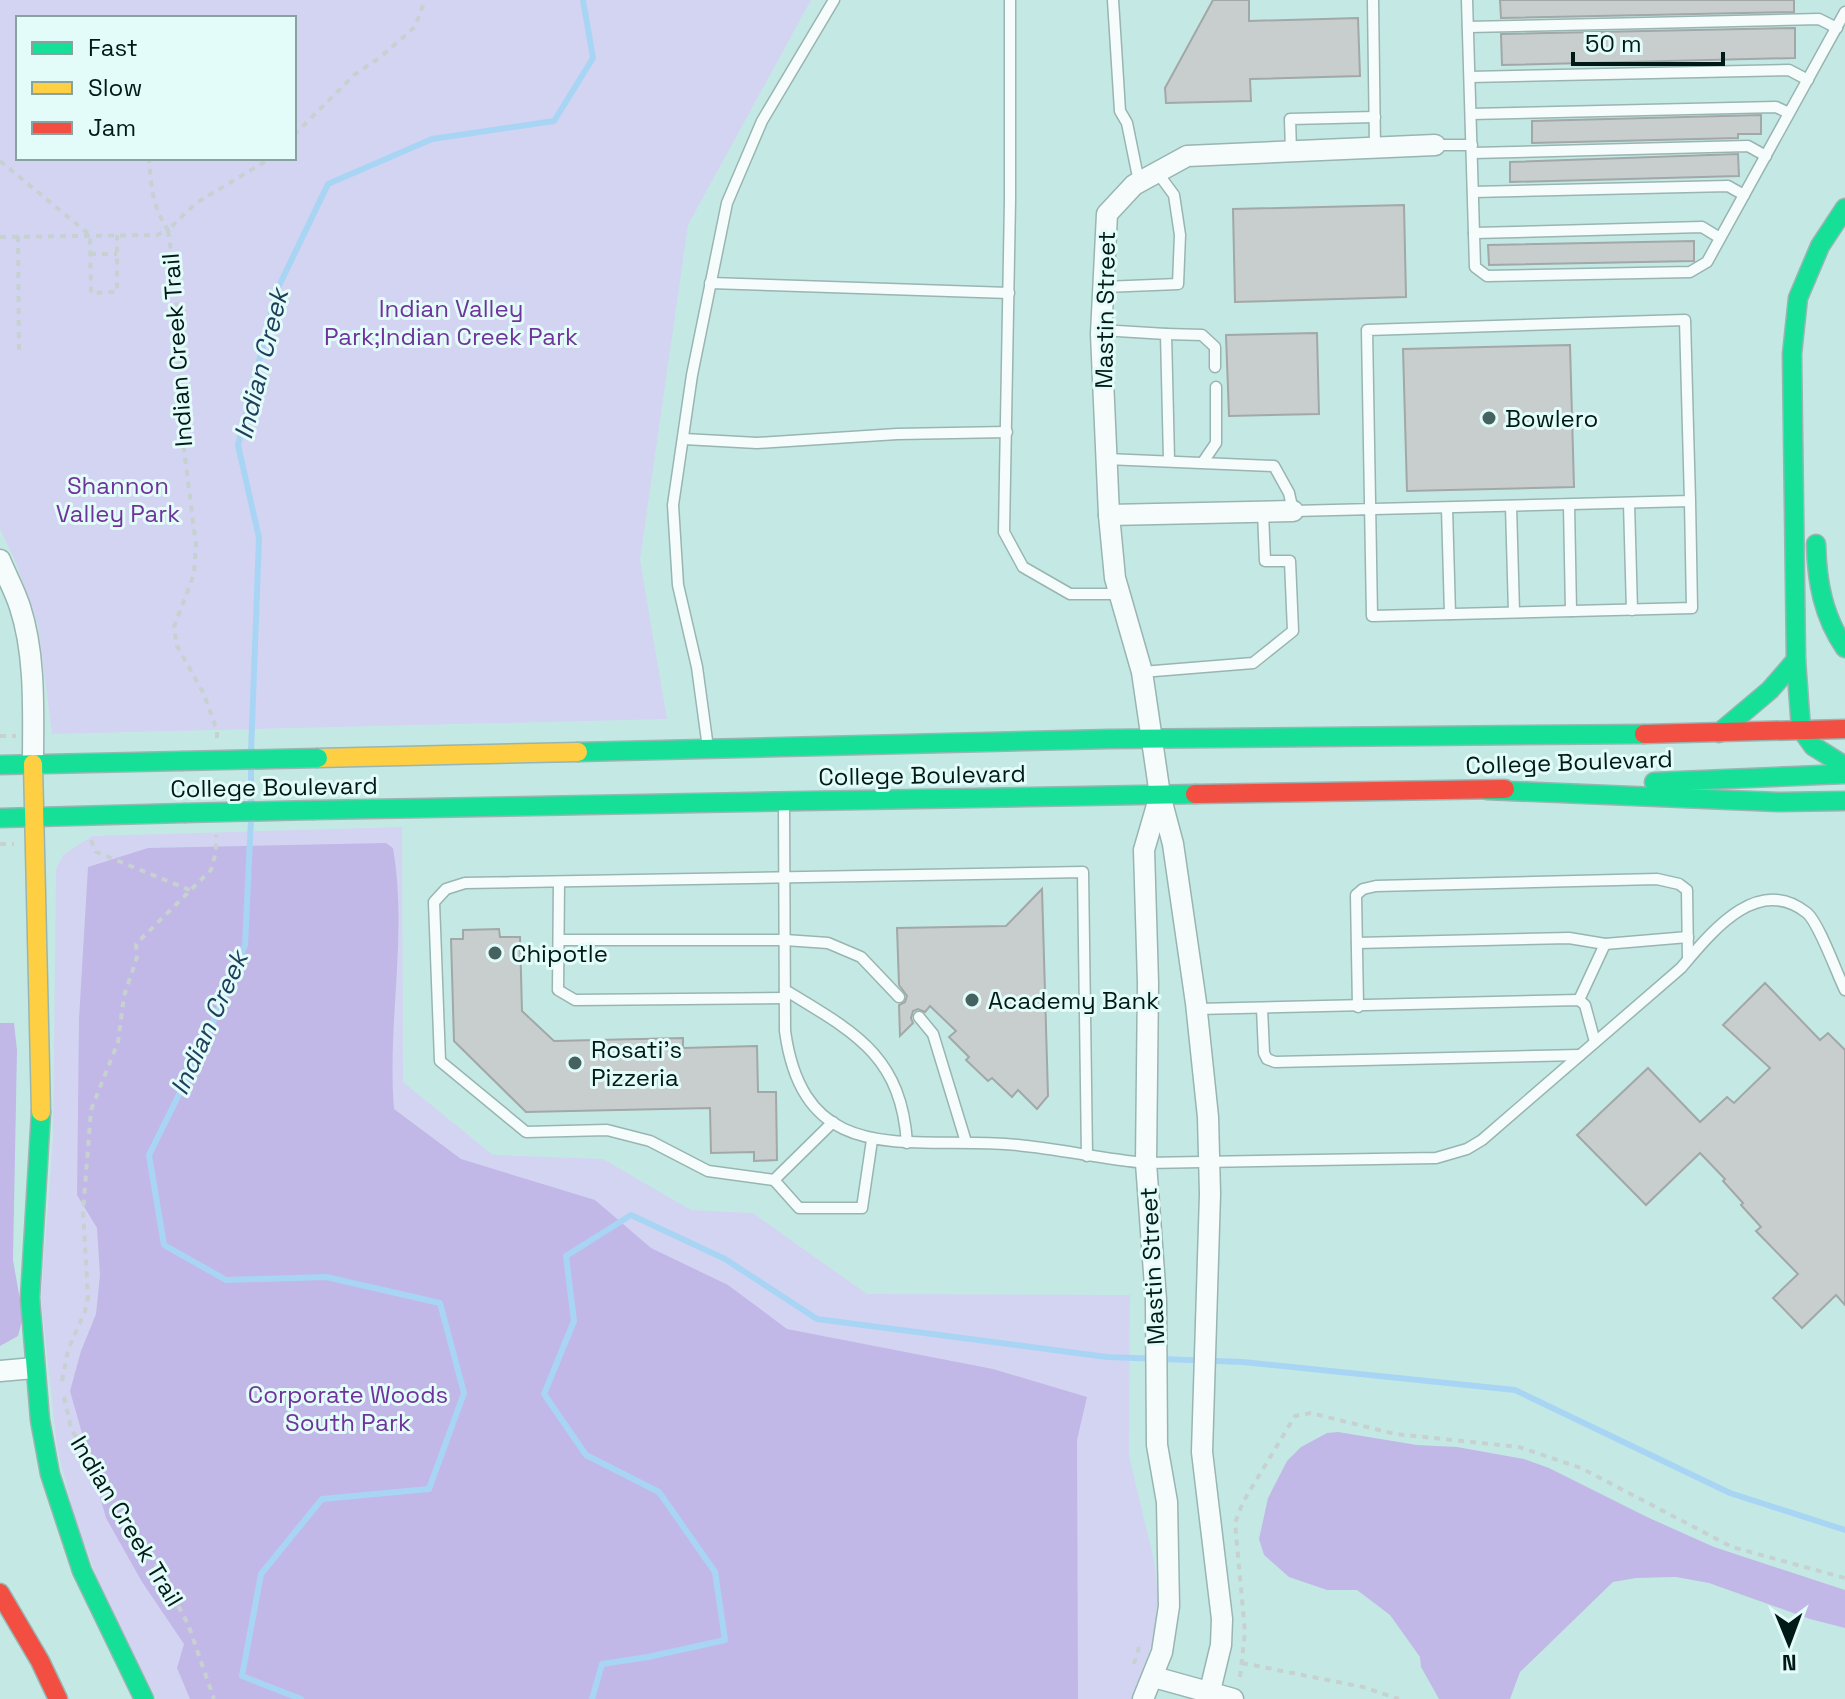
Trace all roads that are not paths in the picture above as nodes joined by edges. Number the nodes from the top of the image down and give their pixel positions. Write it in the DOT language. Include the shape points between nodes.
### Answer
graph roads {
  1 [pos="834,0"];
  2 [pos="1010,0"];
  3 [pos="1113,0"];
  4 [pos="1373,0"];
  5 [pos="1467,0"];
  6 [pos="1845,12"];
  7 [pos="1468,27"];
  8 [pos="1837,28"];
  9 [pos="1470,77"];
  10 [pos="1808,80"];
  11 [pos="1789,113"];
  12 [pos="1471,114"];
  13 [pos="1375,117"];
  14 [pos="1435,145"];
  15 [pos="1375,148"];
  16 [pos="1472,149"];
  17 [pos="1291,151"];
  18 [pos="1766,156"];
  19 [pos="1148,177"];
  20 [pos="1473,192"];
  21 [pos="1744,195"];
  22 [pos="1845,208"];
  23 [pos="1474,233"];
  24 [pos="1720,238"];
  25 [pos="710,283"];
  26 [pos="1104,287"];
  27 [pos="1009,293"];
  28 [pos="1101,330"];
  29 [pos="1166,334"];
  30 [pos="1215,367"];
  31 [pos="1216,387"];
  32 [pos="1007,432"];
  33 [pos="684,439"];
  34 [pos="1106,459"];
  35 [pos="1169,460"];
  36 [pos="1203,462"];
  37 [pos="1690,501"];
  38 [pos="1629,503"];
  39 [pos="1569,505"];
  40 [pos="1511,506"];
  41 [pos="1447,508"];
  42 [pos="1369,510"];
  43 [pos="1293,511"];
  44 [pos="1263,512"];
  45 [pos="1109,515"];
  46 [pos="1816,520"];
  47 [pos="0,560"];
  48 [pos="1120,594"];
  49 [pos="1632,610"];
  50 [pos="1571,611"];
  51 [pos="1514,612"];
  52 [pos="1450,614"];
  53 [pos="1845,648"];
  54 [pos="1796,660"];
  55 [pos="1142,672"];
  56 [pos="1801,729"];
  57 [pos="1845,729"];
  58 [pos="1719,733"];
  59 [pos="1152,738"];
  60 [pos="708,750"];
  61 [pos="33,764"];
  62 [pos="0,765"];
  63 [pos="1845,766"];
  64 [pos="1845,774"];
  65 [pos="1486,790"];
  66 [pos="1160,795"];
  67 [pos="1845,801"];
  68 [pos="784,802"];
  69 [pos="0,818"];
  70 [pos="33,818"];
  71 [pos="785,878"];
  72 [pos="559,882"];
  73 [pos="1688,937"];
  74 [pos="559,940"];
  75 [pos="785,940"];
  76 [pos="1357,943"];
  77 [pos="1605,944"];
  78 [pos="1688,959"];
  79 [pos="1845,990"];
  80 [pos="785,994"];
  81 [pos="899,997"];
  82 [pos="1579,1000"];
  83 [pos="1358,1007"];
  84 [pos="1262,1008"];
  85 [pos="1197,1009"];
  86 [pos="919,1017"];
  87 [pos="1595,1042"];
  88 [pos="1580,1055"];
  89 [pos="833,1122"];
  90 [pos="872,1140"];
  91 [pos="966,1142"];
  92 [pos="907,1143"];
  93 [pos="1087,1156"];
  94 [pos="1210,1161"];
  95 [pos="1146,1163"];
  96 [pos="774,1180"];
  97 [pos="34,1368"];
  98 [pos="0,1371"];
  99 [pos="0,1593"];
  100 [pos="1154,1677"];
  101 [pos="1209,1696"];
  102 [pos="58,1699"];
  103 [pos="144,1699"];
  104 [pos="1143,1699"];
  105 [pos="1233,1699"];
  1 -- 25 [label="lane" via="762,121 727,203"];
  2 -- 27 [label="lane"];
  3 -- 19 [label="lane" via="1120,111"];
  4 -- 13 [label="lane"];
  5 -- 7 [label="lane"];
  6 -- 8 [label="lane"];
  7 -- 8 [label="lane" via="1819,19"];
  7 -- 9 [label="lane"];
  8 -- 10 [label="lane"];
  9 -- 10 [label="lane" via="1789,70"];
  9 -- 12 [label="lane"];
  10 -- 11 [label="lane"];
  11 -- 12 [label="lane" via="1776,107"];
  11 -- 18 [label="lane"];
  12 -- 16 [label="lane"];
  13 -- 15 [label="lane"];
  13 -- 17 [label="lane" via="1290,119"];
  14 -- 15 [label="street, Mastin Street"];
  14 -- 16 [label="lane"];
  15 -- 17 [label="street, Mastin Street"];
  16 -- 18 [label="lane" via="1748,146"];
  16 -- 20 [label="lane"];
  17 -- 19 [label="street, Mastin Street" via="1187,156"];
  18 -- 21 [label="lane"];
  19 -- 26 [label="street, Mastin Street" via="1107,214"];
  19 -- 26 [label="lane" via="1174,195 1180,235 1178,284"];
  20 -- 21 [label="lane" via="1728,186"];
  20 -- 23 [label="lane"];
  21 -- 24 [label="lane"];
  22 -- 54 [label="main road" via="1811,265 1794,325"];
  23 -- 24 [label="lane" via="1702,227"];
  23 -- 24 [label="lane" via="1475,267 1487,276 1690,272 1707,262"];
  25 -- 27 [label="lane"];
  25 -- 33 [label="lane"];
  26 -- 28 [label="street, Mastin Street"];
  27 -- 32 [label="lane"];
  28 -- 29 [label="lane"];
  28 -- 34 [label="street, Mastin Street"];
  29 -- 30 [label="lane" via="1202,335 1215,347"];
  29 -- 35 [label="lane"];
  31 -- 36 [label="lane" via="1216,443"];
  32 -- 33 [label="lane" via="757,443"];
  32 -- 48 [label="lane" via="1004,532 1023,567 1070,594"];
  33 -- 60 [label="lane" via="673,505 678,585 697,667"];
  34 -- 35 [label="lane"];
  34 -- 45 [label="street, Mastin Street"];
  35 -- 36 [label="lane"];
  36 -- 43 [label="lane" via="1274,466"];
  37 -- 38 [label="lane"];
  37 -- 42 [label="lane" via="1685,320 1367,330"];
  37 -- 49 [label="lane" via="1692,608"];
  38 -- 39 [label="lane"];
  38 -- 49 [label="lane"];
  39 -- 40 [label="lane"];
  39 -- 50 [label="lane"];
  40 -- 41 [label="lane"];
  40 -- 51 [label="lane"];
  41 -- 42 [label="lane"];
  41 -- 52 [label="lane"];
  42 -- 43 [label="lane"];
  42 -- 52 [label="lane" via="1372,616"];
  43 -- 44 [label="street"];
  44 -- 45 [label="street"];
  44 -- 55 [label="lane" via="1265,561 1290,561 1293,631 1253,663"];
  45 -- 48 [label="street, Mastin Street"];
  46 -- 53 [label="main road" via="1818,584"];
  47 -- 61 [label="street" via="26,635"];
  48 -- 55 [label="street, Mastin Street"];
  49 -- 50 [label="lane"];
  50 -- 51 [label="lane"];
  51 -- 52 [label="lane"];
  54 -- 56 [label="main road"];
  54 -- 58 [label="main road"];
  55 -- 59 [label="street, Mastin Street"];
  56 -- 57 [label="main road, College Boulevard"];
  56 -- 58 [label="main road, College Boulevard"];
  56 -- 63 [label="main road" via="1813,746"];
  58 -- 59 [label="main road, College Boulevard"];
  59 -- 60 [label="main road, College Boulevard"];
  59 -- 66 [label="street, Mastin Street"];
  60 -- 61 [label="main road, College Boulevard, bridge"];
  61 -- 62 [label="main road, College Boulevard"];
  61 -- 70 [label="main road"];
  64 -- 65 [label="main road, College Boulevard"];
  65 -- 66 [label="main road, College Boulevard"];
  65 -- 67 [label="main road"];
  66 -- 68 [label="main road, College Boulevard"];
  66 -- 85 [label="street, Mastin Street" via="1173,844"];
  66 -- 95 [label="street, Mastin Street" via="1144,850"];
  68 -- 70 [label="main road, College Boulevard, bridge"];
  68 -- 71 [label="lane"];
  69 -- 70 [label="main road, College Boulevard"];
  70 -- 97 [label="main road" via="41,1106 30,1274"];
  71 -- 72 [label="lane"];
  71 -- 75 [label="lane"];
  71 -- 93 [label="lane" via="1083,872"];
  72 -- 74 [label="lane"];
  72 -- 96 [label="lane" via="465,883 446,889 434,902 440,1061 526,1132 607,1130 650,1141 708,1171"];
  73 -- 76 [label="lane" via="1687,890 1657,879 1376,886 1356,895"];
  73 -- 77 [label="lane"];
  73 -- 78 [label="lane"];
  74 -- 75 [label="lane"];
  74 -- 80 [label="lane" via="558,990 575,1000"];
  75 -- 80 [label="lane"];
  75 -- 81 [label="lane" via="828,943 861,957"];
  76 -- 77 [label="lane" via="1569,938"];
  76 -- 83 [label="lane"];
  77 -- 82 [label="lane"];
  78 -- 79 [label="lane" via="1749,903 1782,901 1808,914"];
  78 -- 87 [label="lane"];
  80 -- 89 [label="lane" via="789,1059 816,1107"];
  80 -- 92 [label="lane" via="844,1026 875,1054 894,1081"];
  82 -- 83 [label="lane"];
  82 -- 87 [label="lane"];
  83 -- 84 [label="lane"];
  84 -- 85 [label="lane"];
  84 -- 88 [label="lane" via="1264,1053 1275,1062"];
  85 -- 94 [label="street, Mastin Street"];
  86 -- 91 [label="lane" via="933,1034"];
  87 -- 88 [label="lane"];
  88 -- 94 [label="lane" via="1482,1140 1450,1155"];
  89 -- 90 [label="lane"];
  89 -- 96 [label="lane"];
  90 -- 92 [label="lane"];
  90 -- 96 [label="lane" via="862,1208 799,1208"];
  91 -- 92 [label="lane"];
  91 -- 93 [label="lane"];
  93 -- 95 [label="lane"];
  94 -- 95 [label="lane"];
  94 -- 101 [label="street, Mastin Street" via="1204,1484 1222,1619"];
  95 -- 100 [label="street, Mastin Street" via="1169,1606"];
  97 -- 98 [label="street"];
  97 -- 103 [label="main road" via="50,1474 64,1522 103,1620"];
  99 -- 102 [label="main road"];
  100 -- 101 [label="street"];
  100 -- 104 [label="street, Mastin Street"];
  101 -- 105 [label="street"];
}
